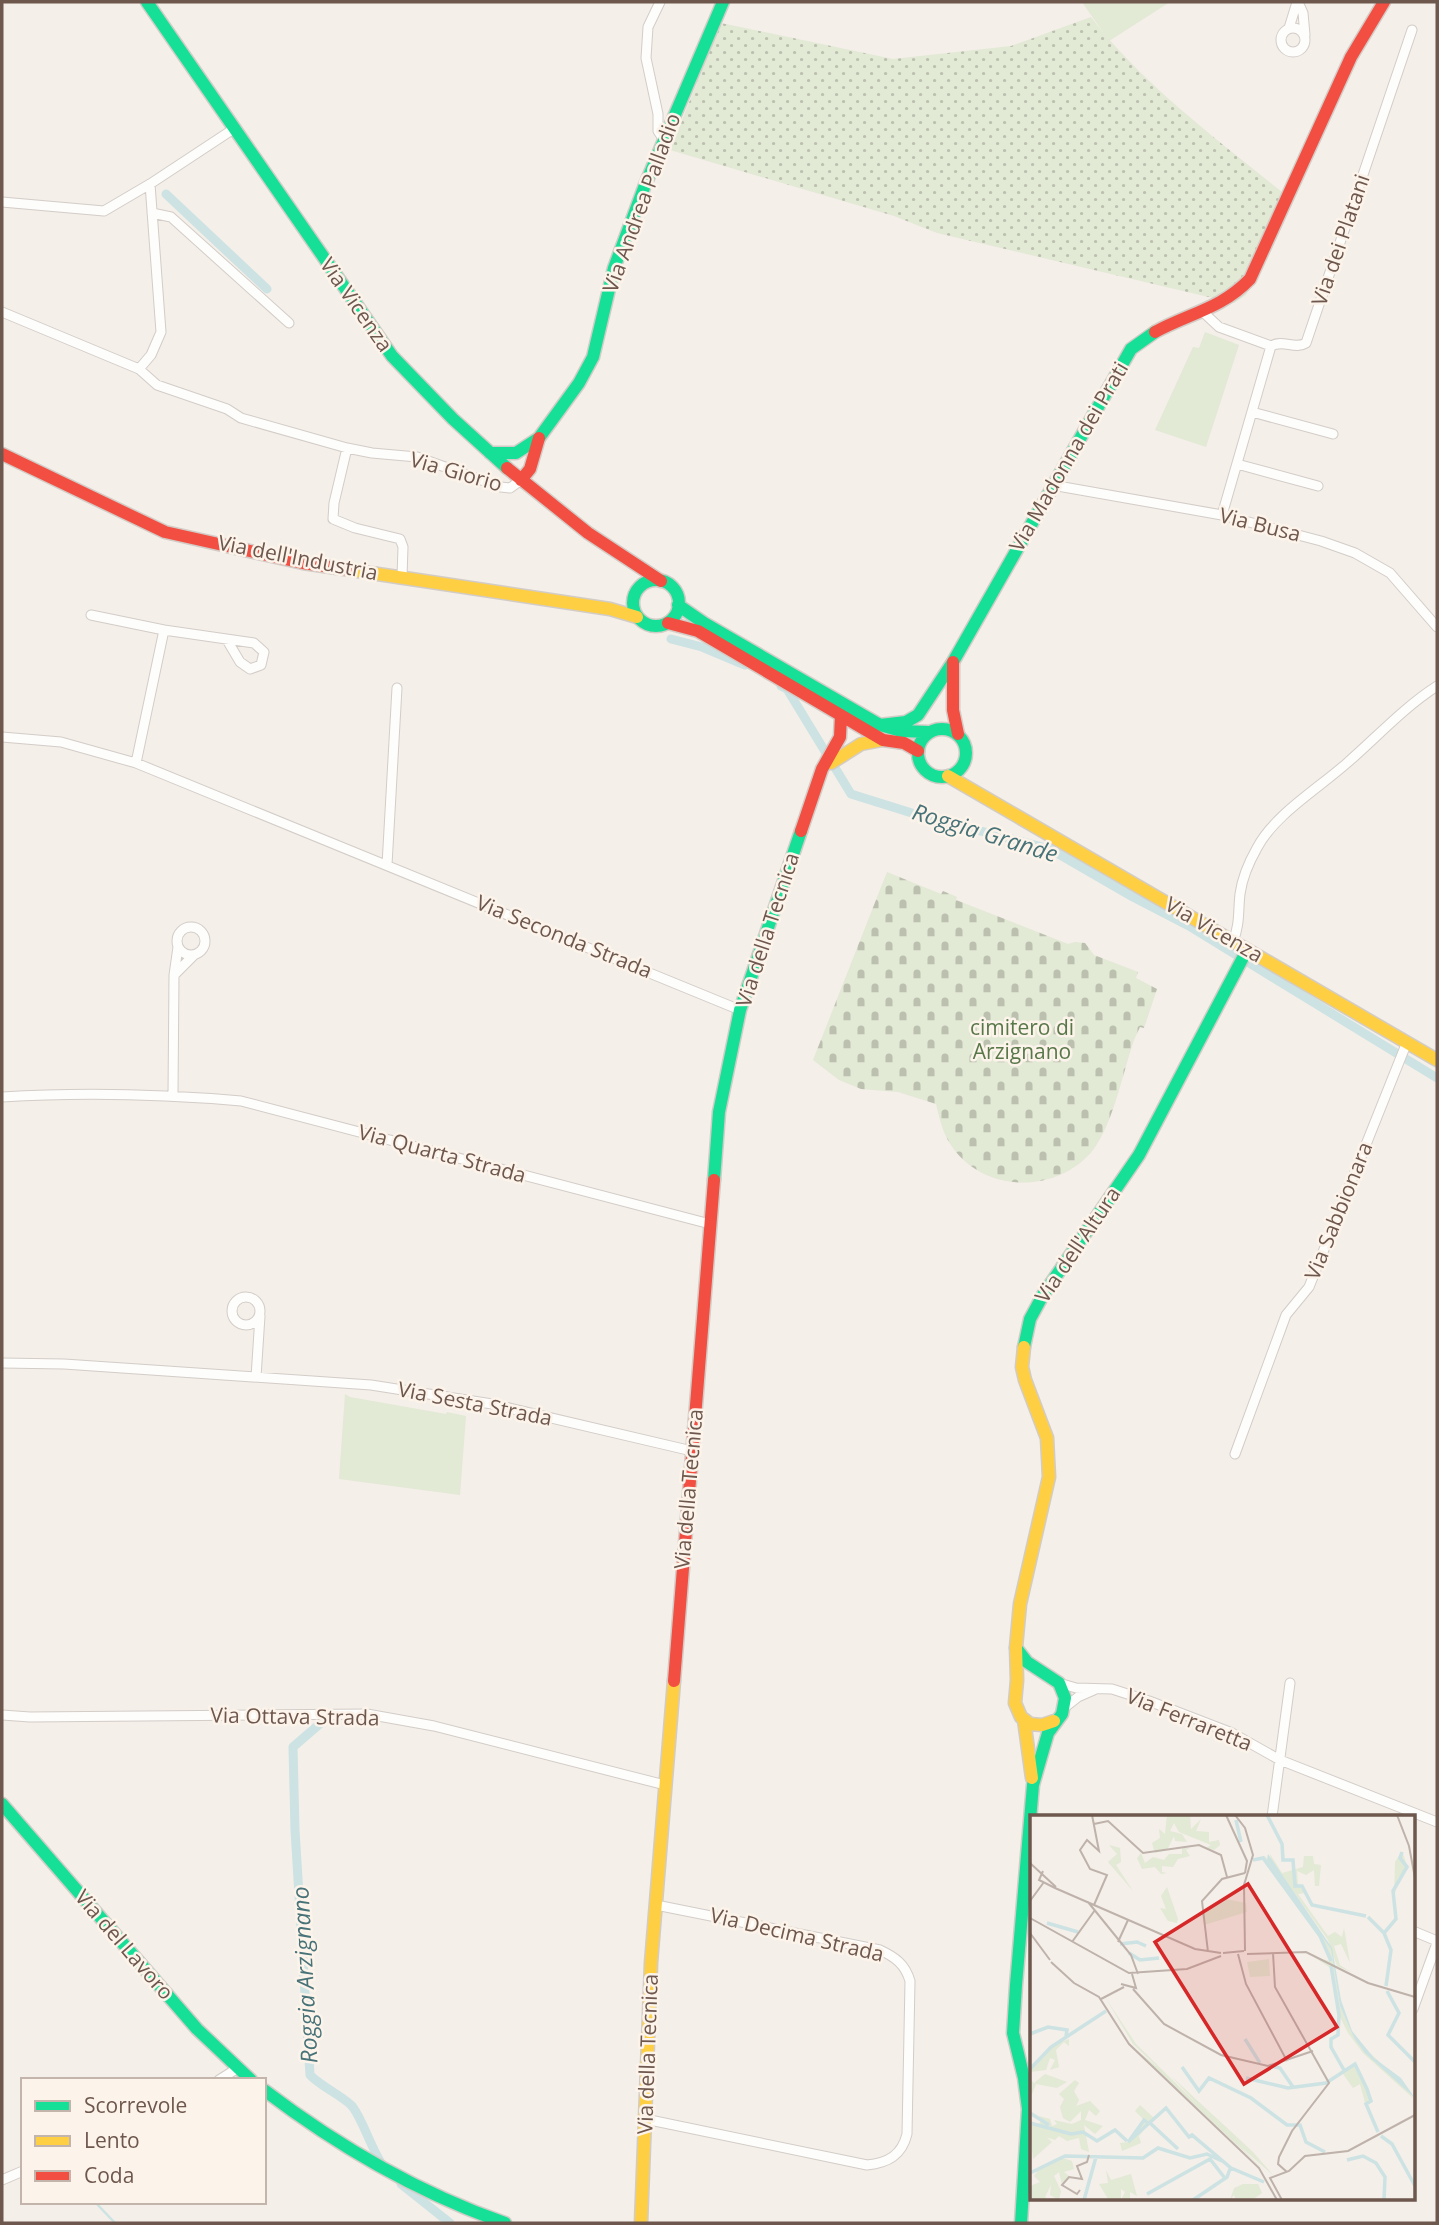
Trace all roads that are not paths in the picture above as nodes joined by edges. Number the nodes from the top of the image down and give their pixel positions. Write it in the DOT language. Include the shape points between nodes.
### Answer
graph roads {
  1 [pos="147,2"];
  2 [pos="660,2"];
  3 [pos="723,2"];
  4 [pos="1298,2"];
  5 [pos="1384,2"];
  6 [pos="1289,28"];
  7 [pos="1412,30"];
  8 [pos="1305,36"];
  9 [pos="235,128"];
  10 [pos="664,140"];
  11 [pos="150,184"];
  12 [pos="2,202"];
  13 [pos="152,213"];
  14 [pos="2,312"];
  15 [pos="1204,313"];
  16 [pos="289,323"];
  17 [pos="1271,346"];
  18 [pos="139,369"];
  19 [pos="1252,412"];
  20 [pos="1333,434"];
  21 [pos="539,438"];
  22 [pos="346,448"];
  23 [pos="490,453"];
  24 [pos="516,453"];
  25 [pos="2,454"];
  26 [pos="1237,464"];
  27 [pos="508,468"];
  28 [pos="521,480"];
  29 [pos="1052,485"];
  30 [pos="1318,486"];
  31 [pos="1222,515"];
  32 [pos="621,557"];
  33 [pos="402,577"];
  34 [pos="662,581"];
  35 [pos="634,596"];
  36 [pos="678,605"];
  37 [pos="610,609"];
  38 [pos="91,615"];
  39 [pos="637,617"];
  40 [pos="667,623"];
  41 [pos="1437,627"];
  42 [pos="164,631"];
  43 [pos="227,640"];
  44 [pos="953,662"];
  45 [pos="1437,686"];
  46 [pos="397,688"];
  47 [pos="841,715"];
  48 [pos="880,725"];
  49 [pos="934,730"];
  50 [pos="958,734"];
  51 [pos="2,737"];
  52 [pos="883,740"];
  53 [pos="918,751"];
  54 [pos="965,761"];
  55 [pos="136,764"];
  56 [pos="822,769"];
  57 [pos="948,776"];
  58 [pos="992,800"];
  59 [pos="387,864"];
  60 [pos="1233,942"];
  61 [pos="178,947"];
  62 [pos="1247,950"];
  63 [pos="194,955"];
  64 [pos="174,975"];
  65 [pos="740,1010"];
  66 [pos="1407,1043"];
  67 [pos="1437,1060"];
  68 [pos="173,1095"];
  69 [pos="2,1097"];
  70 [pos="710,1224"];
  71 [pos="260,1315"];
  72 [pos="240,1324"];
  73 [pos="258,1340"];
  74 [pos="2,1363"];
  75 [pos="256,1377"];
  76 [pos="692,1451"];
  77 [pos="1235,1454"];
  78 [pos="1016,1647"];
  79 [pos="1043,1675"];
  80 [pos="1059,1683"];
  81 [pos="1290,1683"];
  82 [pos="1017,1687"];
  83 [pos="1095,1689"];
  84 [pos="1064,1709"];
  85 [pos="2,1715"];
  86 [pos="1024,1720"];
  87 [pos="1054,1721"];
  88 [pos="1280,1760"];
  89 [pos="665,1785"];
  90 [pos="1033,1785"];
  91 [pos="2,1804"];
  92 [pos="1030,1815"];
  93 [pos="1272,1815"];
  94 [pos="1030,1821"];
  95 [pos="1437,1822"];
  96 [pos="656,1905"];
  97 [pos="1414,1931"];
  98 [pos="1437,1942"];
  99 [pos="1414,2006"];
  100 [pos="238,2068"];
  101 [pos="222,2078"];
  102 [pos="249,2078"];
  103 [pos="266,2091"];
  104 [pos="645,2119"];
  105 [pos="21,2172"];
  106 [pos="2,2180"];
  107 [pos="488,2220"];
  108 [pos="505,2223"];
  109 [pos="641,2223"];
  110 [pos="1021,2223"];
  1 -- 9 [label="street, Via Vicenza"];
  2 -- 10 [label="street" via="648,27 646,58 658,131"];
  3 -- 10 [label="street, Via Andrea Palladio"];
  4 -- 6 [label="street"];
  4 -- 8 [label="street"];
  5 -- 15 [label="street, Via Madonna dei Prati" via="1351,57 1251,279 1240,292"];
  6 -- 8 [label="street"];
  6 -- 8 [label="street" via="1281,36 1286,50 1300,50"];
  7 -- 17 [label="street, Via dei Platani" via="1308,340 1298,347"];
  9 -- 11 [label="street"];
  9 -- 23 [label="street, Via Vicenza" via="392,356"];
  10 -- 21 [label="street, Via Andrea Palladio" via="614,268 593,356"];
  11 -- 12 [label="street" via="104,211"];
  11 -- 13 [label="street"];
  13 -- 16 [label="street" via="171,218"];
  13 -- 18 [label="street" via="161,332"];
  14 -- 18 [label="street, Via Giorio"];
  15 -- 17 [label="street, Via dei Platani" via="1219,327"];
  15 -- 29 [label="street, Via Madonna dei Prati" via="1160,329 1132,349"];
  17 -- 19 [label="street"];
  18 -- 22 [label="street, Via Giorio" via="157,385 241,418"];
  19 -- 20 [label="street"];
  19 -- 26 [label="street"];
  21 -- 24 [label="street"];
  21 -- 28 [label="street" via="530,469"];
  22 -- 28 [label="street, Via Giorio" via="417,457 501,487 510,488"];
  22 -- 33 [label="street" via="333,519 400,539"];
  23 -- 24 [label="street"];
  23 -- 27 [label="street, Via Vicenza"];
  24 -- 27 [label="street"];
  25 -- 33 [label="street, Via dell'Industria" via="166,532 303,563"];
  26 -- 30 [label="street"];
  26 -- 31 [label="street"];
  27 -- 28 [label="street, Via Vicenza"];
  28 -- 32 [label="street, Via Vicenza"];
  29 -- 31 [label="street, Via Busa"];
  29 -- 44 [label="street, Via Madonna dei Prati"];
  31 -- 41 [label="street, Via Busa" via="1289,530 1354,553 1390,573"];
  32 -- 34 [label="street, Via Vicenza"];
  32 -- 35 [label="street, Via Vicenza" via="632,572"];
  33 -- 37 [label="street, Via dell'Industria"];
  34 -- 35 [label="street" via="646,582"];
  34 -- 36 [label="street, Via Vicenza" via="676,593"];
  35 -- 37 [label="street"];
  35 -- 39 [label="street, Via Vicenza"];
  36 -- 40 [label="street"];
  36 -- 48 [label="street, Via Vicenza"];
  37 -- 39 [label="street, Via dell'Industria"];
  38 -- 42 [label="street"];
  39 -- 40 [label="street" via="651,626"];
  40 -- 47 [label="street" via="698,631"];
  42 -- 43 [label="street"];
  42 -- 55 [label="street"];
  44 -- 48 [label="street, Via Madonna dei Prati" via="918,715 906,722"];
  44 -- 49 [label="street, Via Madonna dei Prati" via="944,717"];
  44 -- 50 [label="street, Via Madonna dei Prati"];
  45 -- 60 [label="street" via="1413,702 1263,838 1240,891"];
  46 -- 59 [label="street"];
  47 -- 52 [label="street"];
  47 -- 56 [label="street, Via della Tecnica" via="838,744"];
  48 -- 49 [label="street, Via Vicenza" via="901,731"];
  49 -- 50 [label="street, Via Vicenza"];
  49 -- 53 [label="street" via="923,737"];
  50 -- 54 [label="street, Via Vicenza" via="966,747"];
  51 -- 55 [label="street, Via Seconda Strada" via="61,742"];
  52 -- 53 [label="street"];
  52 -- 56 [label="street" via="865,740"];
  53 -- 57 [label="street, Via Vicenza" via="926,771"];
  54 -- 57 [label="street"];
  54 -- 58 [label="street, Via Vicenza" via="968,774"];
  55 -- 59 [label="street, Via Seconda Strada"];
  56 -- 65 [label="street, Via della Tecnica"];
  57 -- 58 [label="street, Via Vicenza"];
  58 -- 60 [label="street, Via Vicenza"];
  59 -- 65 [label="street, Via Seconda Strada"];
  60 -- 62 [label="street, Via Vicenza"];
  61 -- 63 [label="street" via="184,954"];
  61 -- 63 [label="street" via="176,938 181,930 198,929 205,945"];
  61 -- 64 [label="street"];
  62 -- 66 [label="street, Via Vicenza"];
  62 -- 78 [label="street, Via dell'Altura" via="1139,1155 1042,1294 1030,1319 1022,1367 1047,1438 1050,1463 1028,1558"];
  63 -- 64 [label="street"];
  64 -- 68 [label="street"];
  65 -- 70 [label="street, Via della Tecnica" via="719,1112"];
  66 -- 67 [label="street, Via Vicenza"];
  66 -- 77 [label="street, Via Sabbionara" via="1309,1287 1286,1315"];
  68 -- 69 [label="street, Via Quarta Strada"];
  68 -- 70 [label="street, Via Quarta Strada" via="241,1101"];
  70 -- 76 [label="street, Via della Tecnica"];
  71 -- 72 [label="street" via="250,1325"];
  71 -- 72 [label="street" via="257,1301 240,1298 232,1308"];
  71 -- 73 [label="street"];
  72 -- 73 [label="street"];
  73 -- 75 [label="street"];
  74 -- 75 [label="street, Via Sesta Strada"];
  75 -- 76 [label="street, Via Sesta Strada" via="371,1385 492,1404"];
  76 -- 89 [label="street, Via della Tecnica"];
  78 -- 79 [label="street"];
  78 -- 82 [label="street, Via dell'Altura"];
  79 -- 80 [label="street"];
  79 -- 82 [label="street"];
  80 -- 83 [label="street, Via Ferraretta"];
  80 -- 84 [label="street"];
  81 -- 88 [label="street, Via Ferraretta"];
  82 -- 86 [label="street, Via dell'Altura" via="1014,1705"];
  83 -- 84 [label="street"];
  83 -- 88 [label="street, Via Ferraretta" via="1112,1689 1162,1706 1231,1733"];
  84 -- 87 [label="street, Via dell'Altura"];
  85 -- 89 [label="street, Via Ottava Strada" via="367,1714 434,1726"];
  86 -- 87 [label="street" via="1039,1726"];
  86 -- 90 [label="street, Via dell'Altura"];
  87 -- 90 [label="street, Via dell'Altura"];
  88 -- 93 [label="street, Via Ferraretta"];
  88 -- 95 [label="street, Via Ferraretta"];
  89 -- 96 [label="street, Via della Tecnica"];
  90 -- 92 [label="street, Via dell'Altura"];
  91 -- 100 [label="street, Via del Lavoro" via="197,2029"];
  94 -- 110 [label="street, Via dell'Altura" via="1013,2024 1028,2109"];
  96 -- 104 [label="street, Via della Tecnica"];
  96 -- 104 [label="street, Via Decima Strada" via="893,1956 907,1969 910,1981 907,2134 904,2146 894,2156 882,2164 867,2165"];
  97 -- 98 [label="street"];
  98 -- 99 [label="street"];
  100 -- 101 [label="street"];
  100 -- 102 [label="street, Via del Lavoro"];
  103 -- 107 [label="street" via="393,2177"];
  104 -- 109 [label="street, Via della Tecnica"];
  105 -- 106 [label="street"];
  107 -- 108 [label="street"];
}
